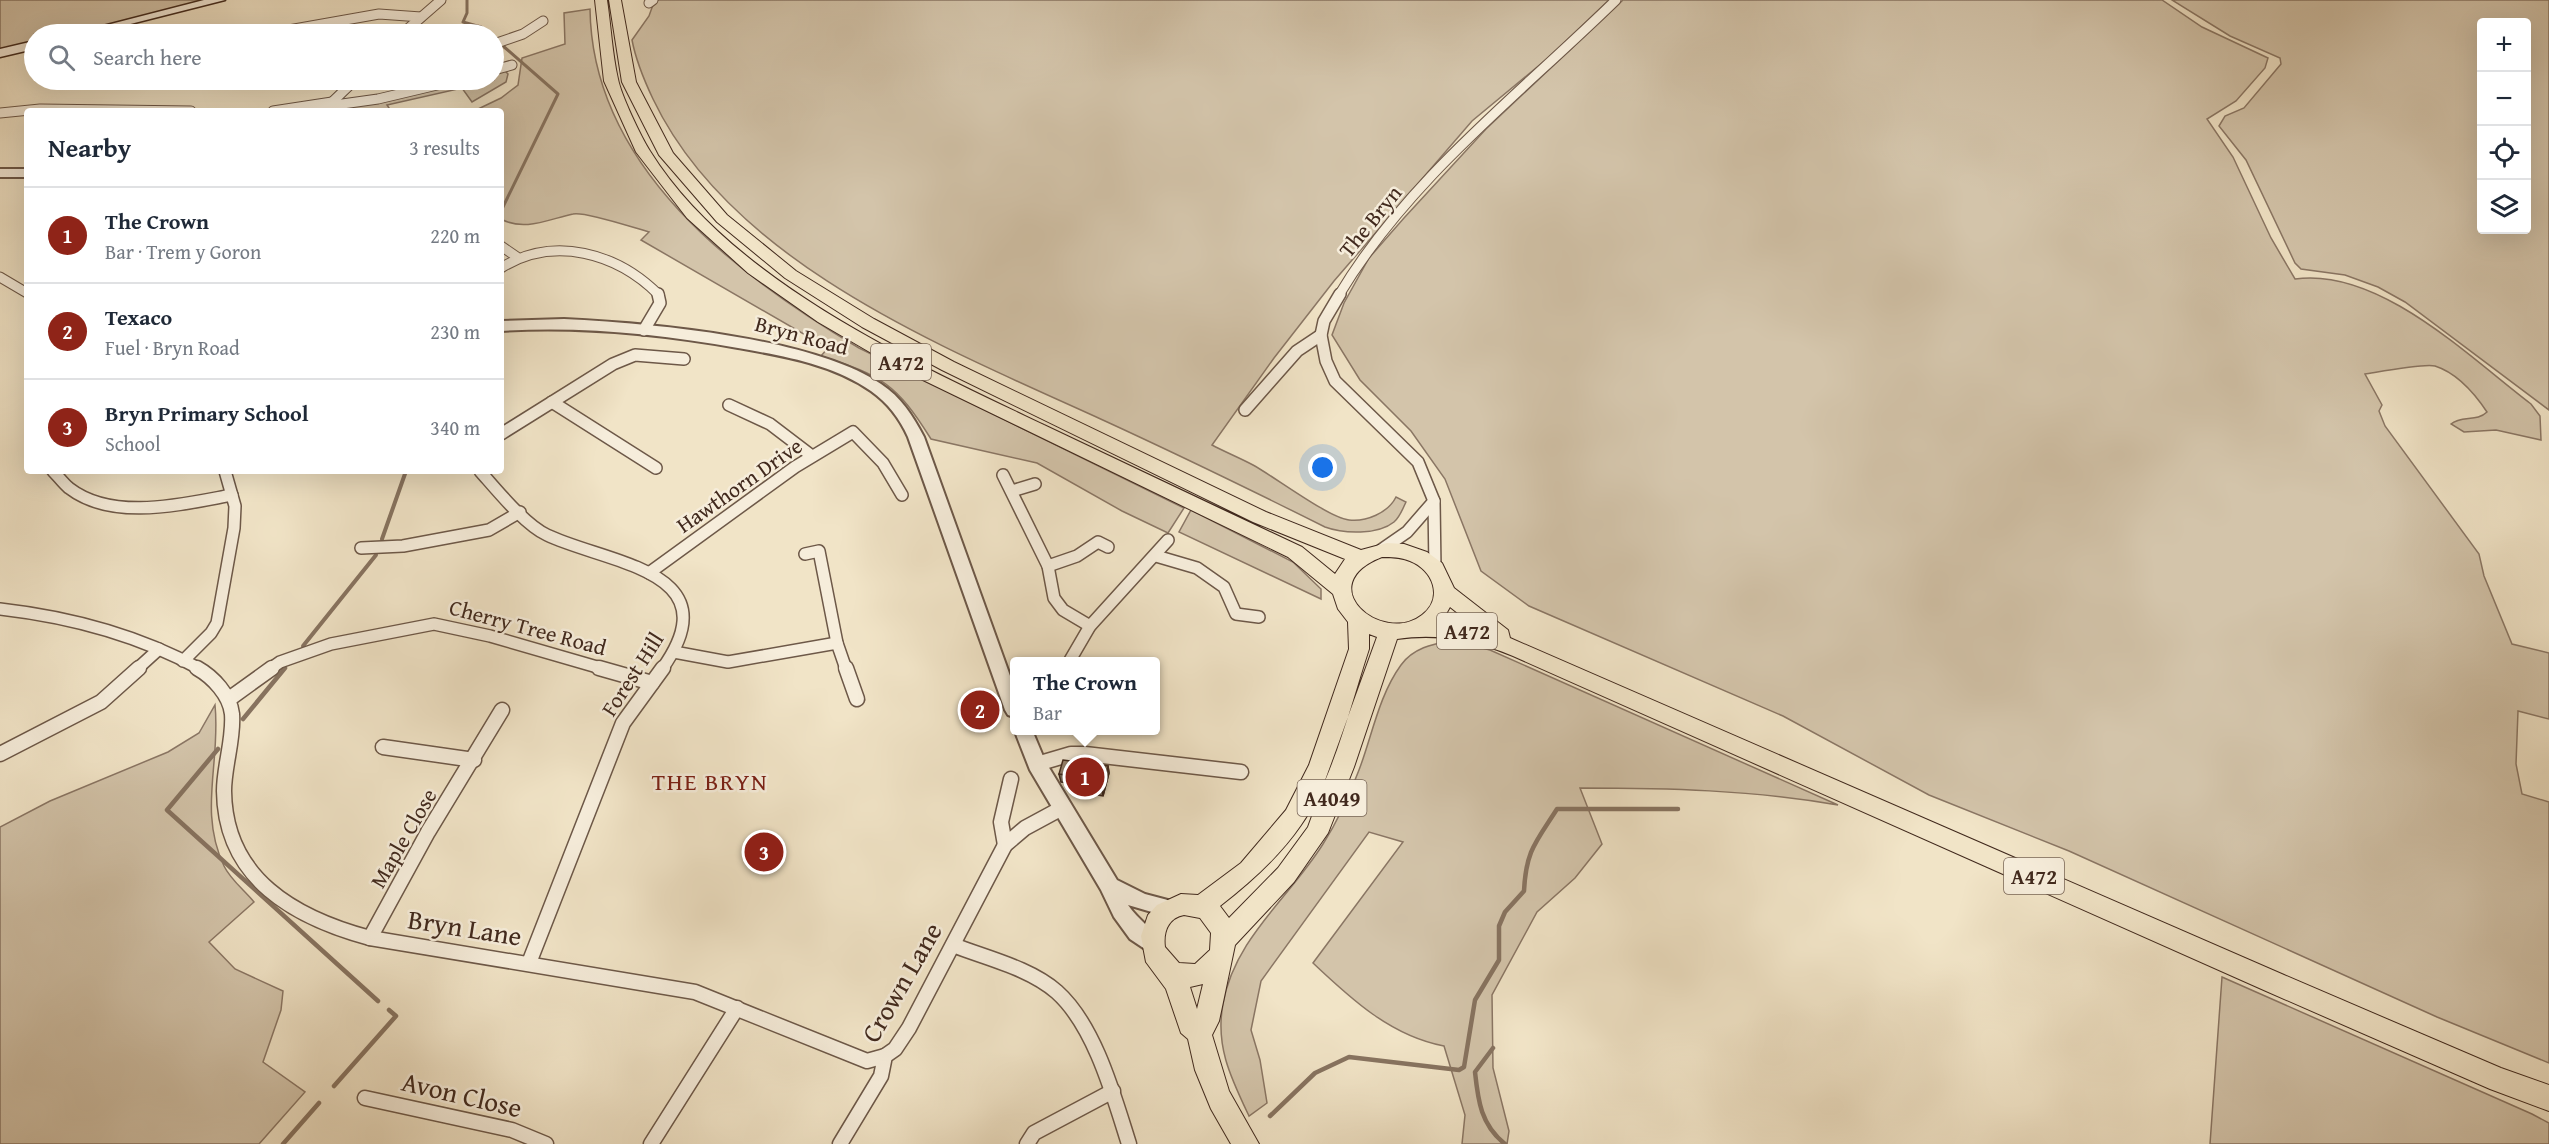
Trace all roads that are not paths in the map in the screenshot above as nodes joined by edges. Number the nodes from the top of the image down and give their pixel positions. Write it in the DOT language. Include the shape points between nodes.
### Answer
graph roads {
  1 [pos="219,0"];
  2 [pos="441,0"];
  3 [pos="601,0"];
  4 [pos="615,0"];
  5 [pos="1616,0"];
  6 [pos="421,17"];
  7 [pos="543,21"];
  8 [pos="119,24"];
  9 [pos="332,24"];
  10 [pos="413,24"];
  11 [pos="504,41"];
  12 [pos="24,47"];
  13 [pos="0,53"];
  14 [pos="512,65"];
  15 [pos="504,67"];
  16 [pos="345,90"];
  17 [pos="416,90"];
  18 [pos="328,106"];
  19 [pos="306,108"];
  20 [pos="24,110"];
  21 [pos="0,112"];
  22 [pos="0,173"];
  23 [pos="24,173"];
  24 [pos="504,248"];
  25 [pos="517,256"];
  26 [pos="504,266"];
  27 [pos="0,278"];
  28 [pos="24,291"];
  29 [pos="504,326"];
  30 [pos="644,330"];
  31 [pos="1321,335"];
  32 [pos="684,359"];
  33 [pos="552,402"];
  34 [pos="729,405"];
  35 [pos="1245,410"];
  36 [pos="504,432"];
  37 [pos="812,456"];
  38 [pos="656,468"];
  39 [pos="56,474"];
  40 [pos="226,474"];
  41 [pos="483,474"];
  42 [pos="1003,475"];
  43 [pos="1035,484"];
  44 [pos="1012,491"];
  45 [pos="232,495"];
  46 [pos="902,495"];
  47 [pos="1434,501"];
  48 [pos="520,512"];
  49 [pos="1168,540"];
  50 [pos="1108,547"];
  51 [pos="361,548"];
  52 [pos="1382,550"];
  53 [pos="805,555"];
  54 [pos="1156,556"];
  55 [pos="1360,557"];
  56 [pos="1048,566"];
  57 [pos="1436,569"];
  58 [pos="649,573"];
  59 [pos="1340,589"];
  60 [pos="1446,593"];
  61 [pos="0,609"];
  62 [pos="1259,617"];
  63 [pos="1358,620"];
  64 [pos="1090,626"];
  65 [pos="1401,631"];
  66 [pos="837,643"];
  67 [pos="159,649"];
  68 [pos="1520,650"];
  69 [pos="675,652"];
  70 [pos="1072,657"];
  71 [pos="183,661"];
  72 [pos="652,683"];
  73 [pos="229,699"];
  74 [pos="857,699"];
  75 [pos="1010,699"];
  76 [pos="502,710"];
  77 [pos="1025,735"];
  78 [pos="383,747"];
  79 [pos="0,754"];
  80 [pos="474,759"];
  81 [pos="1037,764"];
  82 [pos="1241,772"];
  83 [pos="1011,779"];
  84 [pos="1062,808"];
  85 [pos="1005,845"];
  86 [pos="1110,886"];
  87 [pos="1201,906"];
  88 [pos="1172,909"];
  89 [pos="370,938"];
  90 [pos="1151,944"];
  91 [pos="1225,944"];
  92 [pos="953,945"];
  93 [pos="529,963"];
  94 [pos="1164,966"];
  95 [pos="737,1008"];
  96 [pos="1199,1034"];
  97 [pos="885,1056"];
  98 [pos="1113,1091"];
  99 [pos="365,1098"];
  100 [pos="2549,1098"];
  101 [pos="546,1144"];
  102 [pos="651,1144"];
  103 [pos="840,1144"];
  104 [pos="1027,1144"];
  105 [pos="1129,1144"];
  106 [pos="1246,1144"];
  1 -- 8 [label="main road"];
  2 -- 6 [label="street"];
  3 -- 59 [label="main road, A472" via="602,48 611,86 633,134 660,176 691,212 747,263 807,307 875,348 936,381 1295,552"];
  4 -- 55 [label="main road, A472" via="622,64 657,140 678,170 717,212 780,267 853,316 963,374 1299,534"];
  5 -- 31 [label="street, The Bryn" via="1483,122 1408,201 1362,257 1334,302"];
  6 -- 9 [label="street" via="379,14"];
  6 -- 10 [label="street"];
  7 -- 11 [label="street"];
  12 -- 13 [label="main road"];
  14 -- 15 [label="street"];
  16 -- 18 [label="street"];
  17 -- 18 [label="street"];
  18 -- 19 [label="street"];
  20 -- 21 [label="street"];
  22 -- 23 [label="street"];
  24 -- 25 [label="street"];
  25 -- 26 [label="street"];
  25 -- 30 [label="street" via="551,249 566,251 607,261 639,277 651,285 660,299"];
  27 -- 28 [label="street"];
  29 -- 30 [label="street, Bryn Road" via="576,325"];
  30 -- 75 [label="street, Bryn Road" via="814,359 860,377 895,402 911,425 927,465"];
  31 -- 35 [label="street" via="1296,351"];
  31 -- 47 [label="street" via="1335,381 1418,462"];
  32 -- 33 [label="street" via="635,355 613,364"];
  33 -- 36 [label="street"];
  33 -- 38 [label="street"];
  34 -- 37 [label="street" via="770,424"];
  37 -- 46 [label="street, Hawthorn Drive" via="853,432 883,463"];
  37 -- 58 [label="street, Hawthorn Drive"];
  39 -- 45 [label="street" via="81,495 125,508 187,504"];
  40 -- 45 [label="street"];
  41 -- 48 [label="street, Forest Hill"];
  42 -- 44 [label="street"];
  43 -- 44 [label="street"];
  44 -- 56 [label="street"];
  45 -- 71 [label="street" via="234,528 217,623"];
  47 -- 52 [label="street" via="1407,532"];
  47 -- 57 [label="street"];
  48 -- 51 [label="street" via="489,530 403,546"];
  48 -- 58 [label="street, Forest Hill" via="544,534"];
  49 -- 54 [label="street"];
  50 -- 56 [label="street" via="1098,542 1077,556"];
  52 -- 55 [label="main road"];
  52 -- 57 [label="main road" via="1412,553"];
  53 -- 66 [label="street" via="819,550"];
  54 -- 62 [label="street" via="1197,568 1224,587 1236,614"];
  54 -- 64 [label="street"];
  55 -- 59 [label="main road" via="1342,577"];
  56 -- 64 [label="street" via="1054,598 1063,610"];
  57 -- 60 [label="main road"];
  58 -- 69 [label="street, Forest Hill" via="669,583 681,607 682,634"];
  59 -- 63 [label="main road" via="1348,611"];
  60 -- 65 [label="main road" via="1436,616 1425,625"];
  60 -- 68 [label="main road, A472"];
  61 -- 67 [label="street" via="87,623"];
  63 -- 65 [label="main road" via="1374,628"];
  63 -- 87 [label="main road, A4049" via="1359,649 1320,765 1298,809 1250,870"];
  64 -- 70 [label="street"];
  65 -- 68 [label="main road, A472" via="1439,627 1462,630"];
  65 -- 91 [label="main road, A4049" via="1383,645 1317,833"];
  66 -- 69 [label="street" via="728,662"];
  66 -- 74 [label="street"];
  67 -- 71 [label="street"];
  67 -- 79 [label="street" via="101,702"];
  68 -- 100 [label="main road, A472" via="2275,983"];
  69 -- 72 [label="street, Forest Hill"];
  71 -- 73 [label="street" via="210,677"];
  72 -- 73 [label="street, Cherry Tree Road" via="490,636 434,624 331,644 280,662"];
  72 -- 93 [label="street, Forest Hill" via="623,723"];
  73 -- 89 [label="street, Bryn Lane" via="232,724 225,803 242,860 261,885 290,908 325,926"];
  76 -- 80 [label="street, Maple Close"];
  77 -- 81 [label="street"];
  78 -- 80 [label="street, Maple Close"];
  80 -- 89 [label="street, Maple Close" via="428,832"];
  81 -- 82 [label="street" via="1085,754"];
  81 -- 84 [label="street"];
  83 -- 85 [label="street" via="1000,827"];
  84 -- 85 [label="street, Crown Lane" via="1025,828"];
  84 -- 86 [label="street"];
  85 -- 92 [label="street, Crown Lane"];
  86 -- 88 [label="street" via="1142,902"];
  86 -- 90 [label="street" via="1128,923"];
  87 -- 88 [label="main road"];
  87 -- 91 [label="main road" via="1220,920"];
  88 -- 90 [label="main road" via="1154,928"];
  89 -- 93 [label="street, Bryn Lane"];
  90 -- 94 [label="main road"];
  91 -- 94 [label="main road" via="1218,961 1199,973 1188,975"];
  91 -- 96 [label="main road" via="1207,1021"];
  92 -- 97 [label="street, Crown Lane" via="909,1028 895,1049"];
  92 -- 98 [label="street" via="1058,992 1078,1020"];
  93 -- 95 [label="street, Bryn Lane" via="695,992"];
  94 -- 96 [label="main road" via="1176,983 1190,1024"];
  95 -- 97 [label="street, Bryn Lane" via="867,1061"];
  95 -- 102 [label="street"];
  96 -- 106 [label="main road" via="1220,1100"];
  97 -- 103 [label="street, Crown Lane" via="881,1076"];
  98 -- 104 [label="street" via="1034,1133"];
  98 -- 105 [label="street"];
  99 -- 101 [label="street, Avon Close" via="512,1130"];
}
